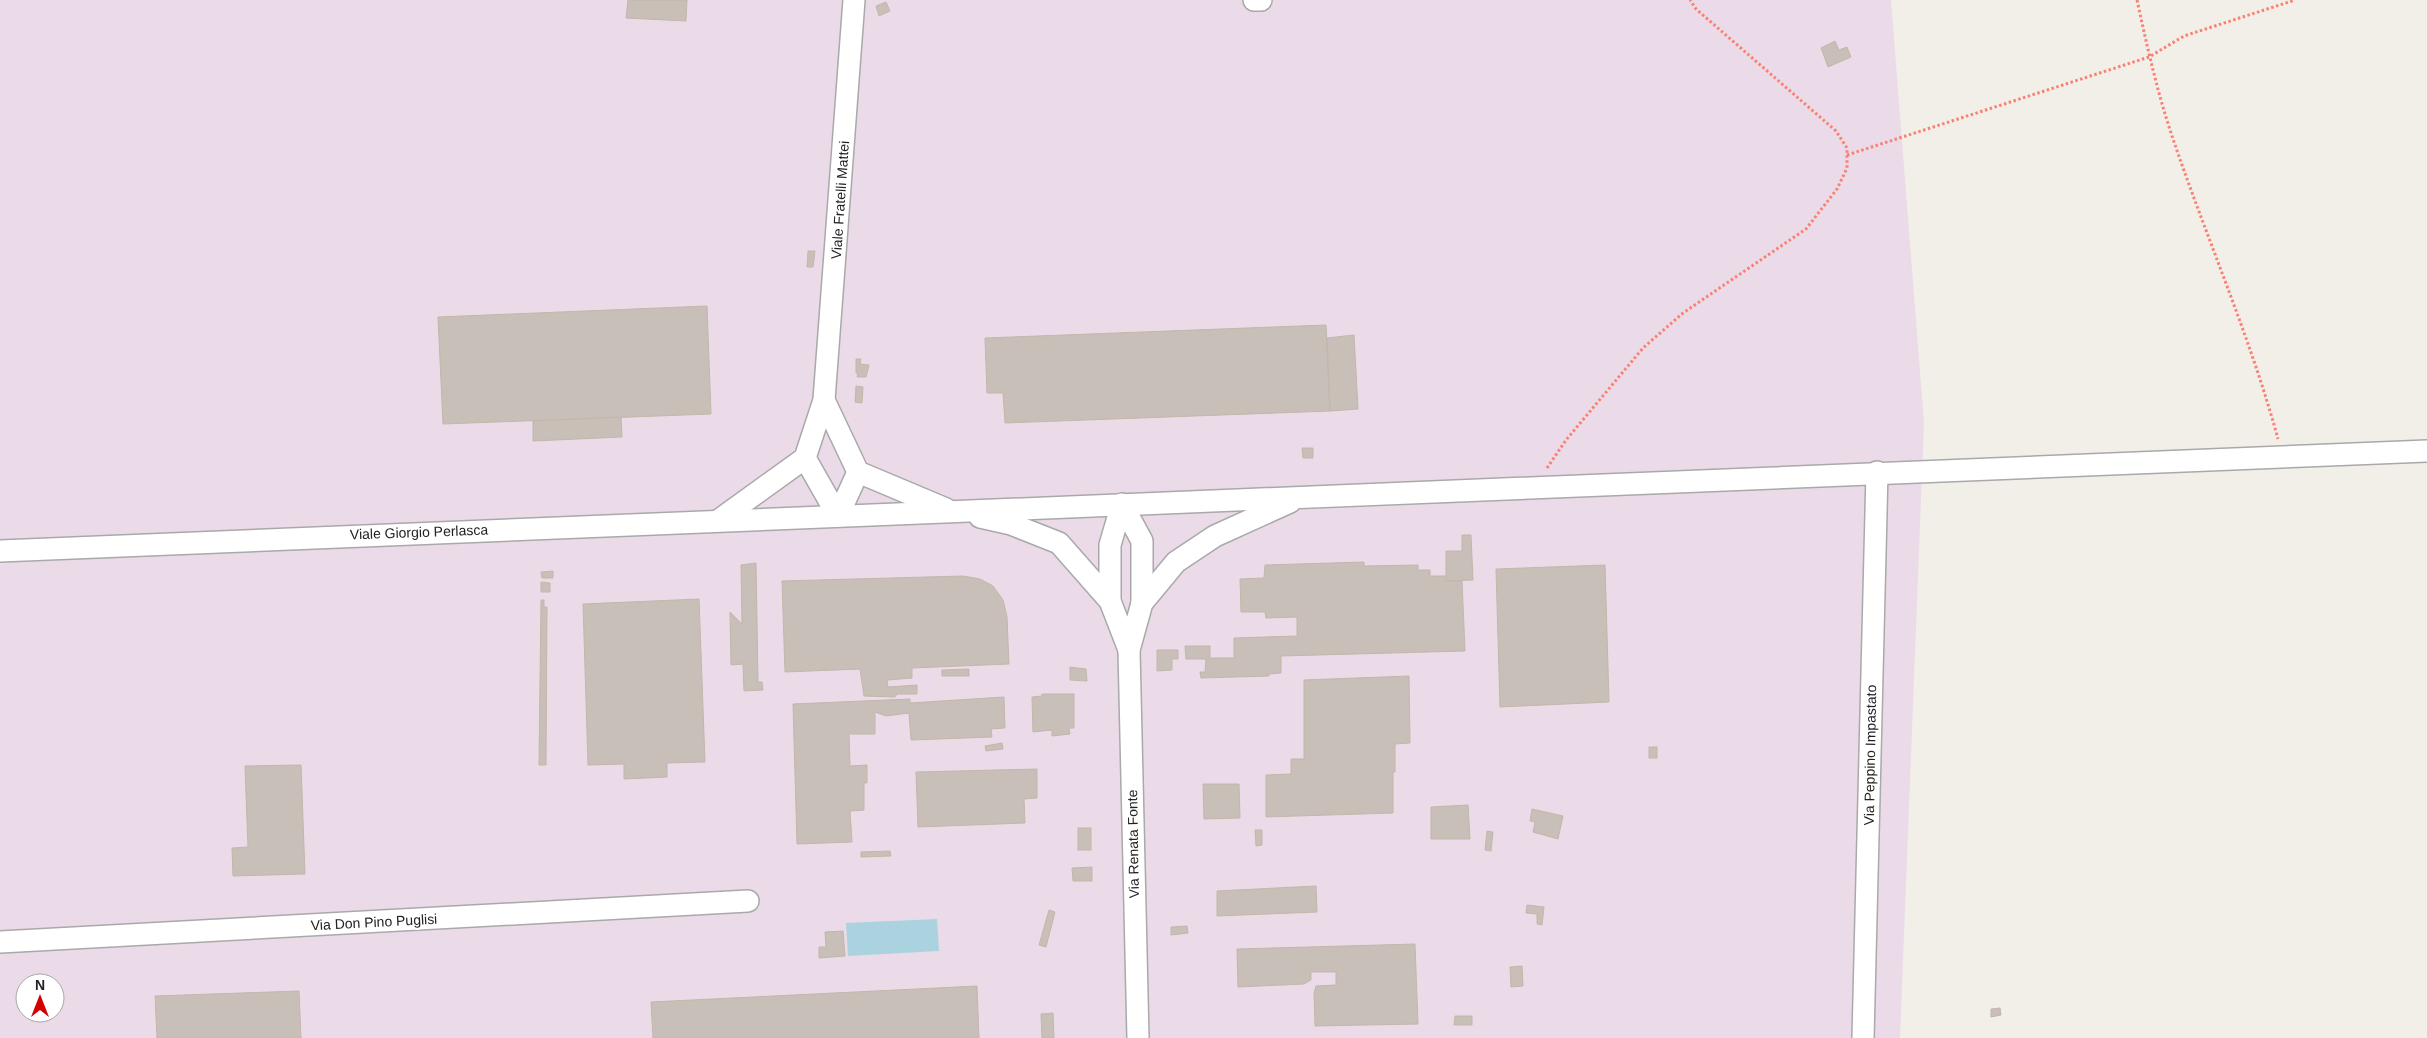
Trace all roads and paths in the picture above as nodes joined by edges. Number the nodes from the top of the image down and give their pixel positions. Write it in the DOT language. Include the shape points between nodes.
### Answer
graph roads {
  1 [pos="854,0"];
  2 [pos="1254,0"];
  3 [pos="1261,0"];
  4 [pos="1690,0"];
  5 [pos="2137,0"];
  6 [pos="2295,0"];
  7 [pos="2149,57"];
  8 [pos="1847,155"];
  9 [pos="824,400"];
  10 [pos="2427,451"];
  11 [pos="2283,457"];
  12 [pos="805,458"];
  13 [pos="858,472"];
  14 [pos="1877,472"];
  15 [pos="1534,487"];
  16 [pos="1302,497"];
  17 [pos="1122,504"];
  18 [pos="952,511"];
  19 [pos="838,516"];
  20 [pos="719,520"];
  21 [pos="0,550"];
  22 [pos="1110,601"];
  23 [pos="1142,603"];
  24 [pos="1129,650"];
  25 [pos="748,901"];
  26 [pos="0,942"];
  27 [pos="1138,1038"];
  28 [pos="1863,1038"];
  1 -- 9 [label="street, Viale Fratelli Mattei"];
  2 -- 3 [label="street"];
  4 -- 8 [label="path" via="1696,9 1836,131 1847,148"];
  5 -- 7 [label="path"];
  6 -- 7 [label="path" via="2184,36"];
  7 -- 8 [label="path"];
  7 -- 11 [label="path" via="2172,135 2221,267"];
  8 -- 15 [label="path" via="1847,168 1837,189 1806,229 1683,313 1642,348 1566,440"];
  9 -- 12 [label="street, Viale Fratelli Mattei"];
  9 -- 13 [label="street, Viale Fratelli Mattei"];
  10 -- 11 [label="street"];
  11 -- 14 [label="street"];
  12 -- 19 [label="street"];
  12 -- 20 [label="street"];
  13 -- 18 [label="street"];
  13 -- 19 [label="street"];
  14 -- 15 [label="street"];
  14 -- 28 [label="street, Via Peppino Impastato"];
  15 -- 16 [label="street"];
  16 -- 17 [label="street"];
  16 -- 23 [label="street, Via Renata Fonte" via="1214,536 1176,562"];
  17 -- 18 [label="street"];
  17 -- 22 [label="street, Via Renata Fonte" via="1110,546"];
  17 -- 23 [label="street, Via Renata Fonte" via="1142,541"];
  18 -- 19 [label="street, Viale Giorgio Perlasca"];
  18 -- 22 [label="street, Via Renata Fonte" via="1011,524 1059,543"];
  19 -- 20 [label="street, Viale Giorgio Perlasca"];
  20 -- 21 [label="street, Viale Giorgio Perlasca"];
  22 -- 24 [label="street, Via Renata Fonte"];
  23 -- 24 [label="street, Via Renata Fonte"];
  24 -- 27 [label="street, Via Renata Fonte"];
  25 -- 26 [label="street, Via Don Pino Puglisi"];
}
